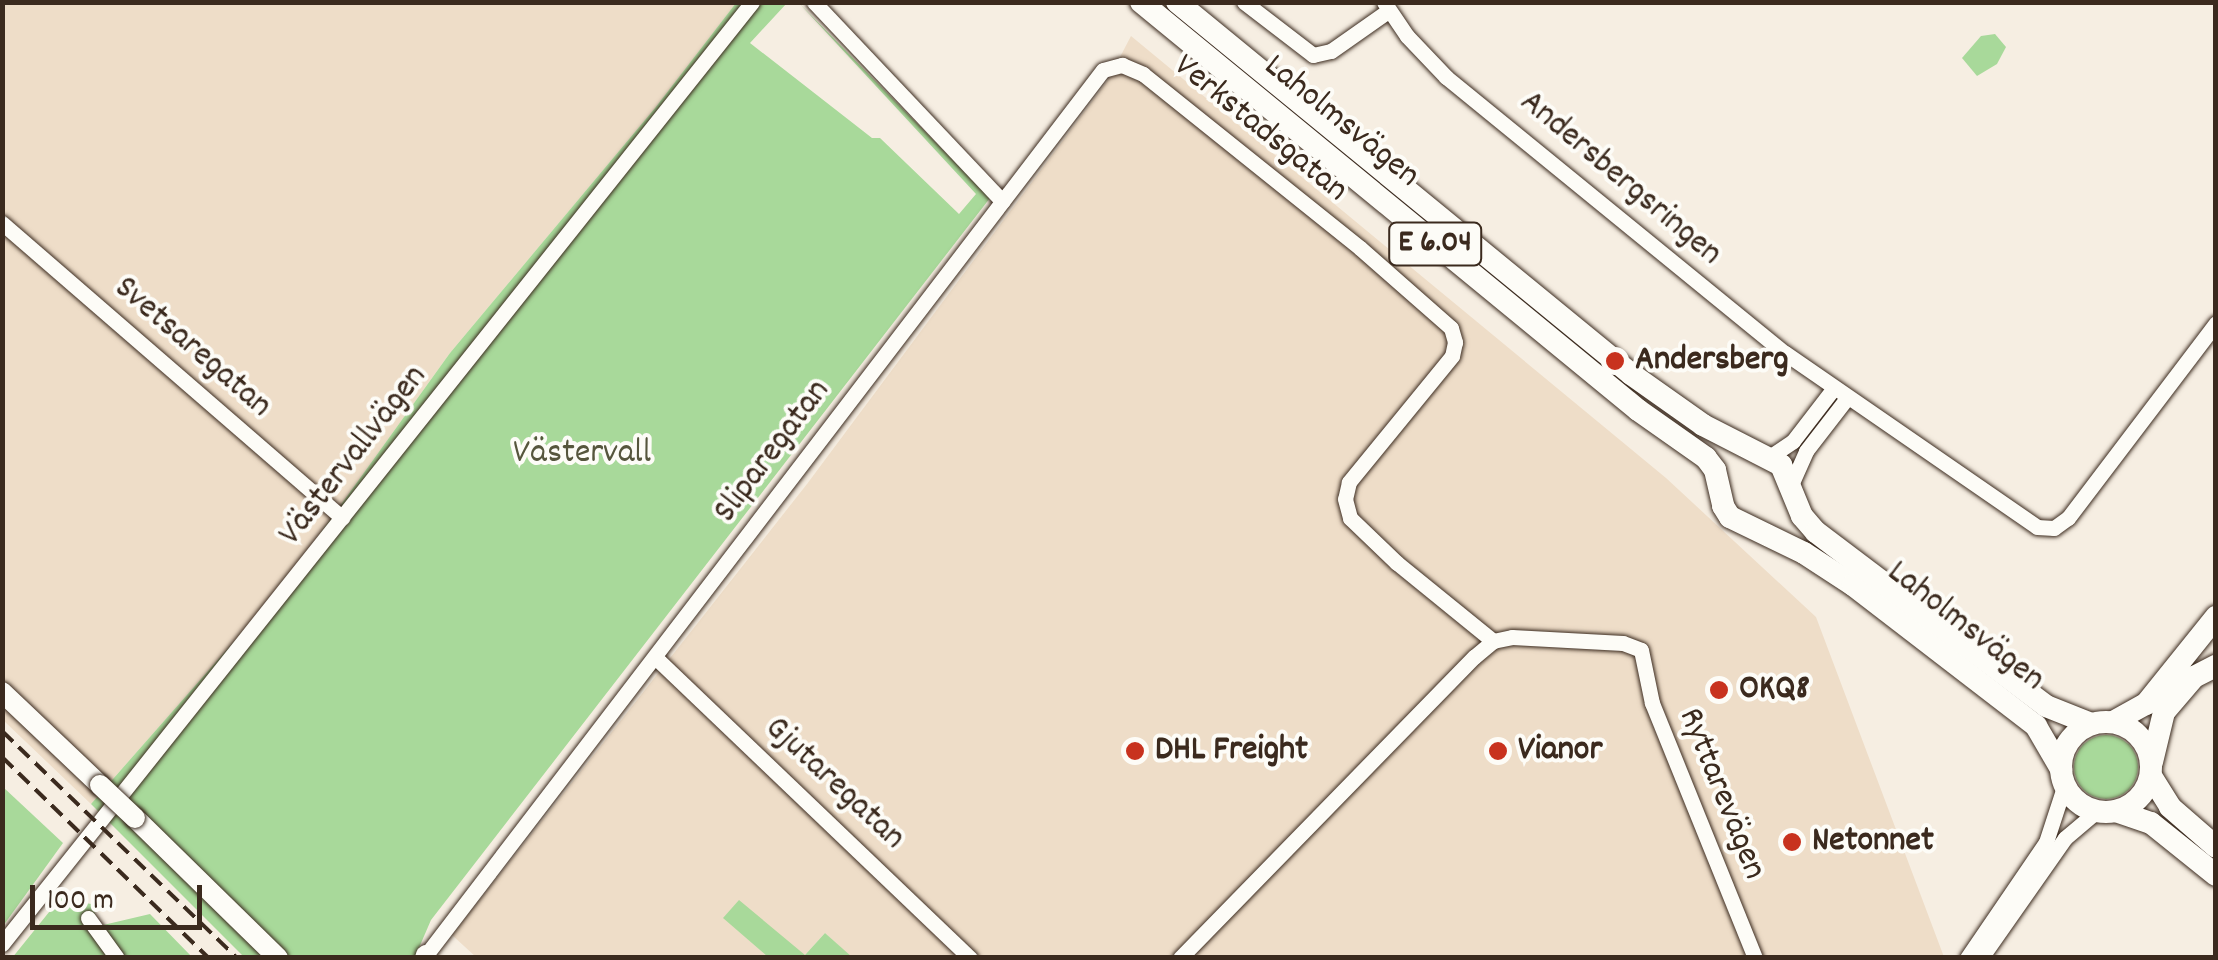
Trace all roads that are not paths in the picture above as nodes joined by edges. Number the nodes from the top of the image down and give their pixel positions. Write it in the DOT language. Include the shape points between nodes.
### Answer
graph roads {
  1 [pos="752,2"];
  2 [pos="814,2"];
  3 [pos="1140,2"];
  4 [pos="1177,2"];
  5 [pos="1244,2"];
  6 [pos="1386,7"];
  7 [pos="1002,201"];
  8 [pos="2,223"];
  9 [pos="2216,322"];
  10 [pos="1840,394"];
  11 [pos="1764,456"];
  12 [pos="1791,485"];
  13 [pos="1720,489"];
  14 [pos="342,518"];
  15 [pos="2216,617"];
  16 [pos="1493,641"];
  17 [pos="655,657"];
  18 [pos="2216,666"];
  19 [pos="2,692"];
  20 [pos="2102,723"];
  21 [pos="2151,770"];
  22 [pos="2063,777"];
  23 [pos="2107,811"];
  24 [pos="2216,847"];
  25 [pos="2216,875"];
  26 [pos="88,918"];
  27 [pos="2,944"];
  28 [pos="426,956"];
  29 [pos="116,958"];
  30 [pos="278,958"];
  31 [pos="970,958"];
  32 [pos="1180,958"];
  33 [pos="1755,958"];
  34 [pos="1966,958"];
  35 [pos="1981,958"];
  1 -- 14 [label="street, Västervallvägen"];
  2 -- 7 [label="street"];
  3 -- 13 [label="highway, Laholmsvägen / E 6.04" via="1638,410 1696,449 1711,463"];
  4 -- 11 [label="highway, Laholmsvägen / E 6.04" via="1631,374 1704,425"];
  5 -- 6 [label="street" via="1313,55 1332,51"];
  6 -- 10 [label="street, Andersbergsringen" via="1446,78"];
  7 -- 16 [label="street, Verkstadsgatan" via="1103,70 1122,65 1143,74 1443,317 1455,335 1452,356 1350,482 1344,499 1350,518"];
  7 -- 17 [label="street, Sliparegatan"];
  8 -- 14 [label="street, Svetsaregatan"];
  9 -- 10 [label="street, Andersbergsringen" via="2068,518 2048,529"];
  10 -- 11 [label="street" via="1793,441"];
  10 -- 12 [label="street"];
  11 -- 12 [label="highway, Laholmsvägen / E 6.04" via="1784,470"];
  11 -- 13 [label="highway" via="1735,466"];
  12 -- 20 [label="highway, Laholmsvägen / E 6.04" via="1816,532 2046,706"];
  13 -- 22 [label="highway, Laholmsvägen" via="1730,517 1804,553 2036,726"];
  14 -- 27 [label="street, Västervallvägen"];
  15 -- 20 [label="highway" via="2146,704"];
  16 -- 32 [label="street"];
  16 -- 33 [label="street, Ryttarevägen" via="1537,637 1641,650 1652,703"];
  17 -- 28 [label="street, Sliparegatan"];
  17 -- 31 [label="street, Gjutaregatan"];
  18 -- 21 [label="highway" via="2194,677 2164,712"];
  19 -- 30 [label="main road, bridge"];
  20 -- 21 [label="highway, Laholmsvägen" via="2142,740"];
  20 -- 22 [label="highway" via="2069,742"];
  21 -- 23 [label="highway" via="2139,798"];
  21 -- 24 [label="highway, Laholmsvägen" via="2170,807"];
  22 -- 23 [label="highway, Laholmsvägen" via="2078,802"];
  22 -- 34 [label="street" via="2046,842"];
  23 -- 25 [label="highway, Laholmsvägen" via="2151,823"];
  23 -- 35 [label="street" via="2065,838"];
  26 -- 29 [label="street"];
}
